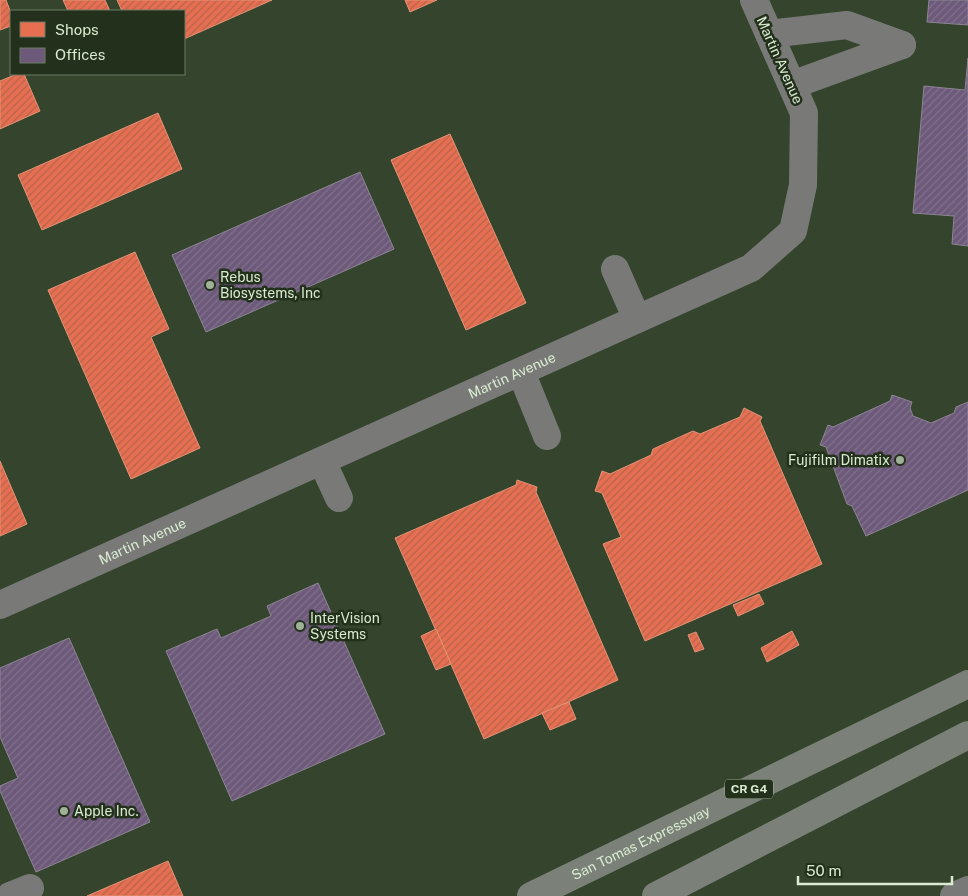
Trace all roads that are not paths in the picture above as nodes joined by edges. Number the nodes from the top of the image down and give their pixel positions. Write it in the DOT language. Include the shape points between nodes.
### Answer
graph roads {
  1 [pos="754,0"];
  2 [pos="769,34"];
  3 [pos="792,85"];
  4 [pos="615,269"];
  5 [pos="637,319"];
  6 [pos="521,372"];
  7 [pos="547,436"];
  8 [pos="322,461"];
  9 [pos="339,498"];
  10 [pos="0,605"];
  11 [pos="968,684"];
  12 [pos="968,735"];
  13 [pos="968,890"];
  14 [pos="531,896"];
  15 [pos="656,896"];
  16 [pos="954,896"];
  1 -- 2 [label="street, Martin Avenue"];
  2 -- 3 [label="street, Martin Avenue"];
  2 -- 3 [label="street" via="847,25 902,44"];
  3 -- 5 [label="street, Martin Avenue" via="804,113 803,185 793,232 751,268"];
  4 -- 5 [label="street"];
  5 -- 6 [label="street, Martin Avenue"];
  6 -- 7 [label="street"];
  6 -- 8 [label="street, Martin Avenue"];
  8 -- 9 [label="street"];
  8 -- 10 [label="street, Martin Avenue"];
  11 -- 14 [label="highway, San Tomas Expressway / CR G4"];
  12 -- 15 [label="highway"];
  13 -- 16 [label="street"];
}
